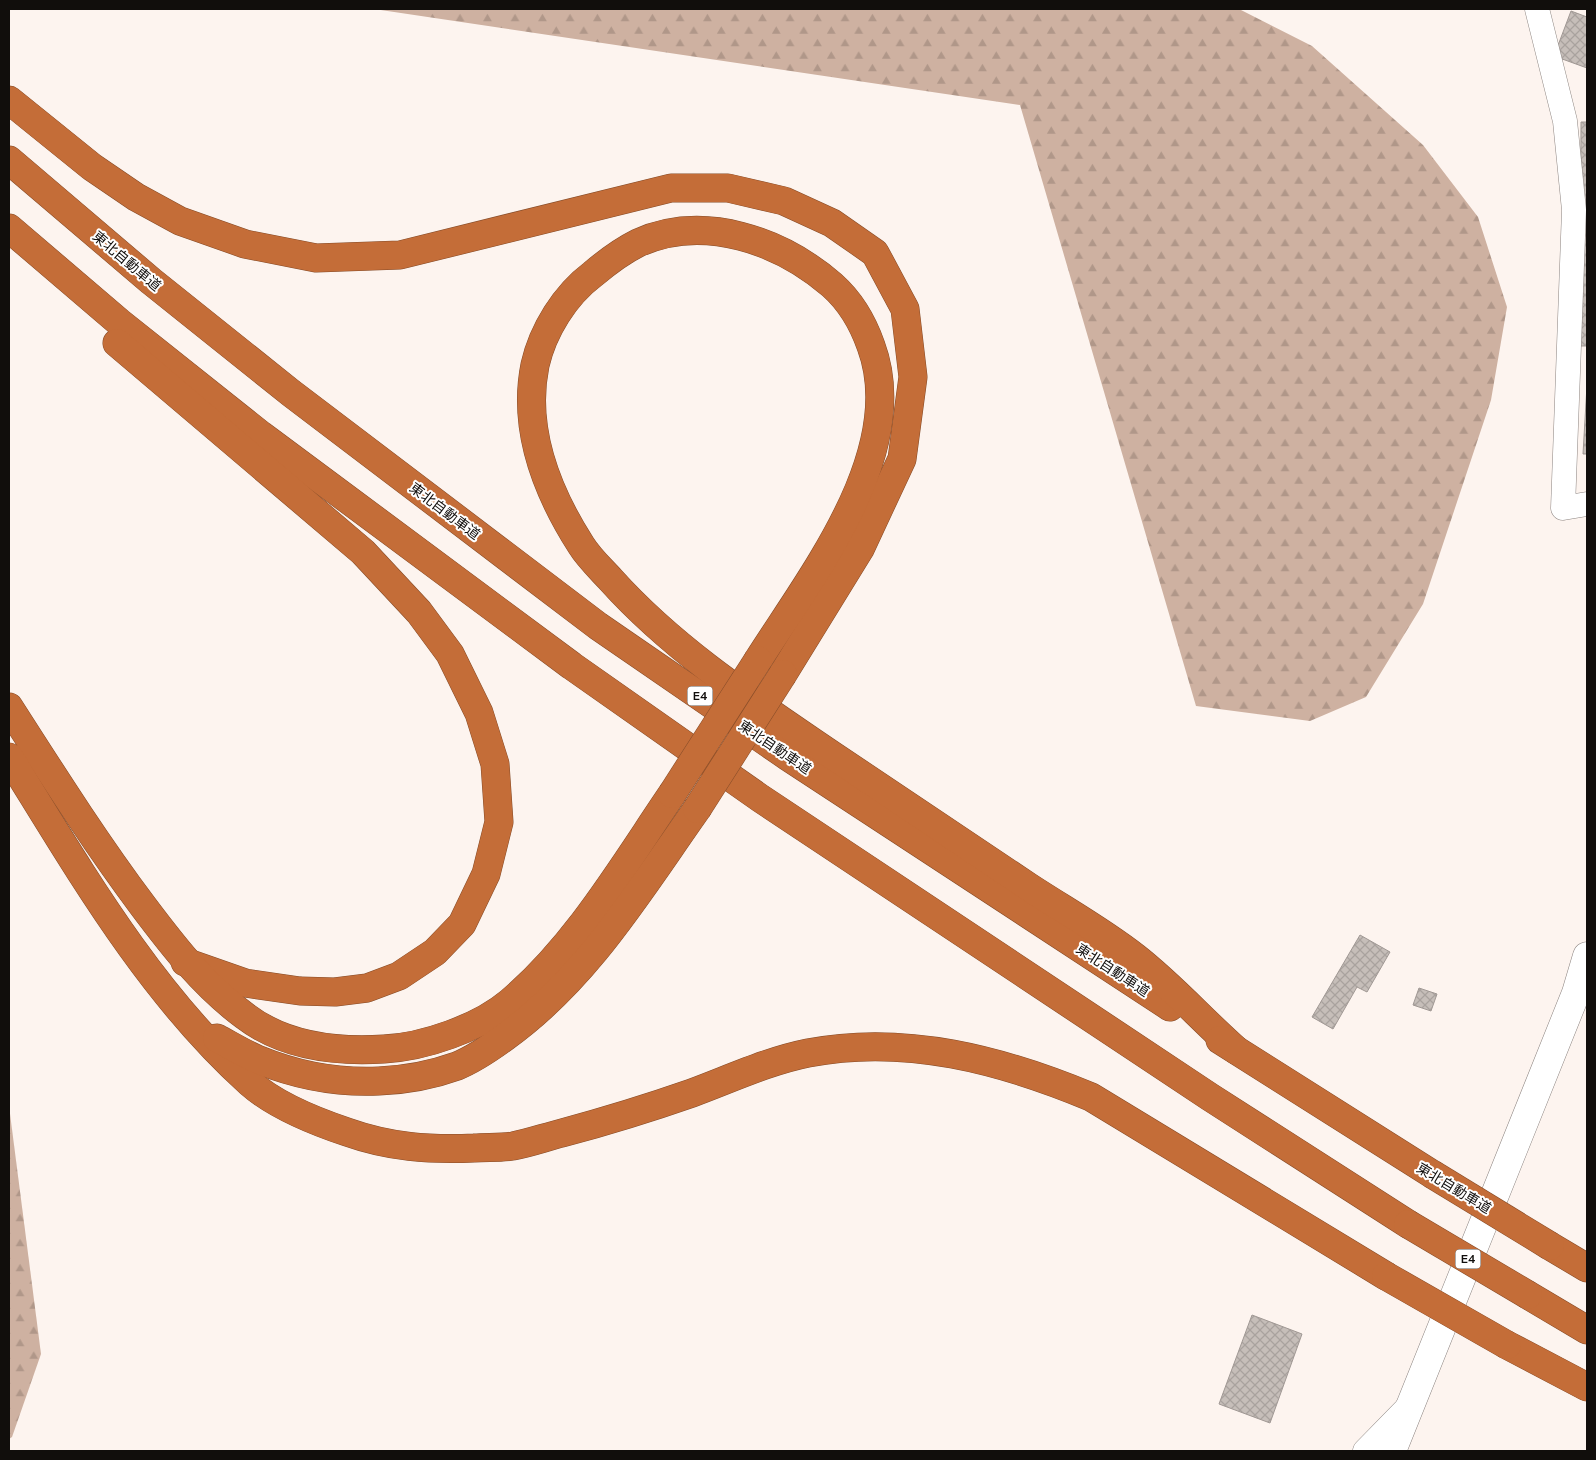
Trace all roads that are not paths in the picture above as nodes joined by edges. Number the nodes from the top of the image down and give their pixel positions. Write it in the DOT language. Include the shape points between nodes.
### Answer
graph roads {
  1 [pos="1537,9"];
  2 [pos="9,100"];
  3 [pos="9,160"];
  4 [pos="9,230"];
  5 [pos="1587,504"];
  6 [pos="9,707"];
  7 [pos="9,757"];
  8 [pos="1587,956"];
  9 [pos="185,962"];
  10 [pos="195,1027"];
  11 [pos="1236,1050"];
  12 [pos="1587,1268"];
  13 [pos="1587,1330"];
  14 [pos="1587,1386"];
  15 [pos="1412,1403"];
  16 [pos="1364,1451"];
  17 [pos="1392,1451"];
  1 -- 5 [label="street" via="1565,121 1574,210 1563,508"];
  2 -- 10 [label="highway, bridge" via="92,167 136,197 180,221 245,244 316,258 400,255 671,188 728,188 784,201 832,223 875,253 905,309 913,378 902,459 860,549 696,809 610,933 566,984 529,1020 485,1052 458,1066 400,1080 338,1081 309,1075 257,1059"];
  3 -- 11 [label="highway, 東北自動車道 / E4" via="151,281 291,393 598,626 803,766"];
  4 -- 9 [label="highway" via="107,335 363,552 419,612 450,654 479,713 494,764 499,822 486,874 462,924 434,952 399,976 368,988 335,992 300,991 245,983"];
  4 -- 13 [label="highway, E4, bridge" via="261,435 572,666 760,798 1210,1097 1408,1224"];
  6 -- 9 [label="highway" via="108,860"];
  7 -- 10 [label="highway" via="132,949"];
  8 -- 15 [label="street" via="1576,993"];
  9 -- 11 [label="highway, bridge" via="246,1018 276,1034 349,1051 393,1048 432,1042 508,1004 540,975 590,914 672,794 758,660 821,560 859,491 876,446 881,403 878,364 863,325 840,292 810,266 773,248 736,234 704,230 640,242 607,262 583,281 546,333 535,364 532,404 535,441 551,492 583,549 628,599 686,653 800,733 1135,957"];
  10 -- 14 [label="highway, bridge" via="252,1085 307,1119 380,1143 442,1149 511,1146 636,1113 807,1053 886,1047 968,1056 1049,1080 1091,1098 1386,1276"];
  11 -- 12 [label="highway, 東北自動車道 / E4, bridge"];
  15 -- 16 [label="street"];
  15 -- 17 [label="street"];
}
